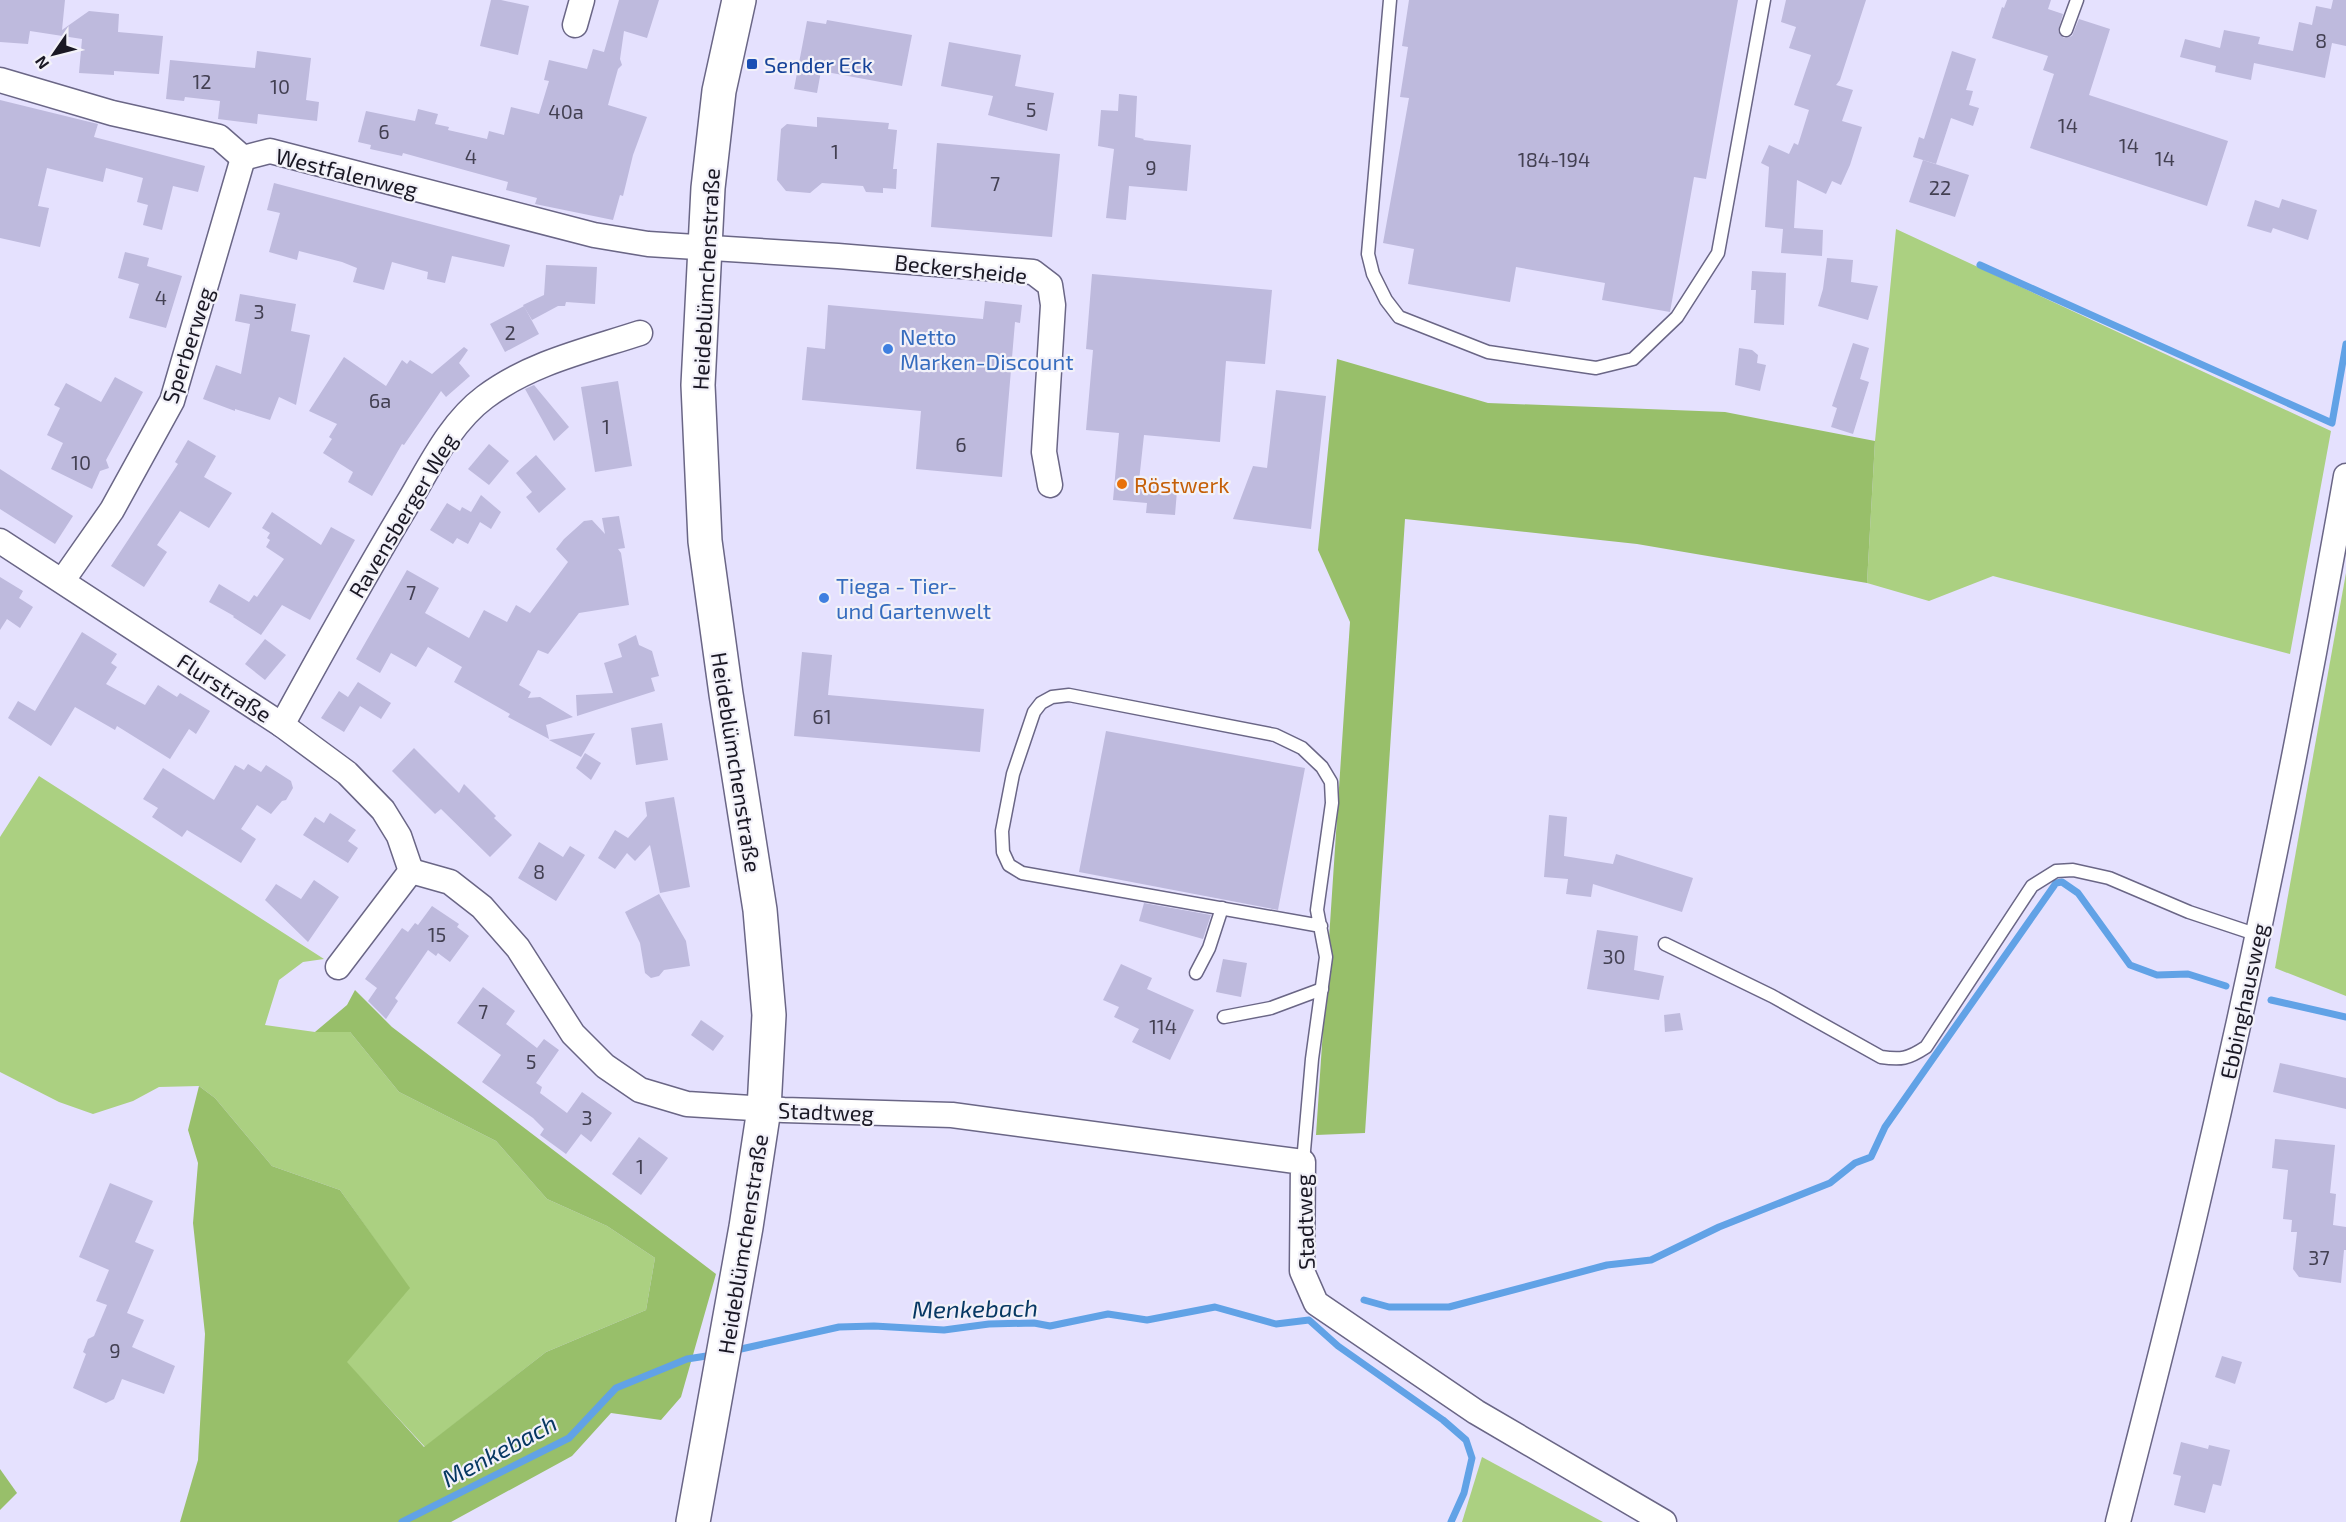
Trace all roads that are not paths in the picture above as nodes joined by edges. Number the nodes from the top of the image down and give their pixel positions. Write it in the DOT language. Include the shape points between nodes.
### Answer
graph roads {
  1 [pos="582,0"];
  2 [pos="739,0"];
  3 [pos="1390,0"];
  4 [pos="1764,0"];
  5 [pos="2077,0"];
  6 [pos="575,25"];
  7 [pos="2066,30"];
  8 [pos="0,80"];
  9 [pos="243,158"];
  10 [pos="704,248"];
  11 [pos="640,333"];
  12 [pos="2346,476"];
  13 [pos="1050,485"];
  14 [pos="0,541"];
  15 [pos="63,580"];
  16 [pos="282,725"];
  17 [pos="411,871"];
  18 [pos="1222,909"];
  19 [pos="1320,926"];
  20 [pos="2258,935"];
  21 [pos="1665,944"];
  22 [pos="338,967"];
  23 [pos="1196,973"];
  24 [pos="1322,989"];
  25 [pos="1224,1017"];
  26 [pos="764,1109"];
  27 [pos="1303,1162"];
  28 [pos="693,1522"];
  29 [pos="1664,1522"];
  30 [pos="2118,1522"];
  1 -- 6 [label="street"];
  2 -- 10 [label="street, Heideblümchenstraße" via="719,91"];
  3 -- 4 [label="lane" via="1368,254 1386,300 1399,317 1488,352 1596,368 1633,359 1677,317 1718,253"];
  5 -- 7 [label="lane"];
  8 -- 9 [label="street, Westfalenweg" via="219,137"];
  9 -- 10 [label="street, Westfalenweg" via="270,151 594,235"];
  9 -- 15 [label="street, Sperberweg" via="172,401 112,510"];
  10 -- 13 [label="street, Beckersheide" via="1033,272 1050,285 1053,305 1044,452"];
  10 -- 26 [label="street, Heideblümchenstraße" via="698,386 705,541 766,962 769,1015"];
  11 -- 16 [label="street, Ravensberger Weg" via="513,379 484,397 453,428"];
  12 -- 20 [label="street, Ebbinghausweg"];
  14 -- 15 [label="street, Flurstraße"];
  15 -- 16 [label="street, Flurstraße"];
  16 -- 17 [label="street, Flurstraße" via="347,773 383,810 399,836"];
  17 -- 22 [label="street"];
  17 -- 26 [label="street" via="450,882 482,907 518,948 573,1034 605,1066 640,1090 687,1104"];
  18 -- 19 [label="lane"];
  18 -- 19 [label="lane" via="1022,873 1009,865 1003,852 1002,831 1013,774 1034,712 1041,703 1069,695 1275,735 1302,748 1331,782 1332,803 1317,910"];
  18 -- 23 [label="lane"];
  19 -- 24 [label="lane" via="1326,957"];
  20 -- 21 [label="lane" via="2189,912 2109,878 2073,870 2056,872 2032,886 1926,1047 1912,1057 1898,1059 1881,1057 1762,991"];
  20 -- 30 [label="street, Ebbinghausweg" via="2195,1214"];
  24 -- 25 [label="lane" via="1271,1008"];
  24 -- 27 [label="lane"];
  26 -- 27 [label="street, Stadtweg" via="952,1115"];
  26 -- 28 [label="street, Heideblümchenstraße"];
  27 -- 29 [label="street, Stadtweg" via="1302,1271 1316,1303 1476,1412"];
}
